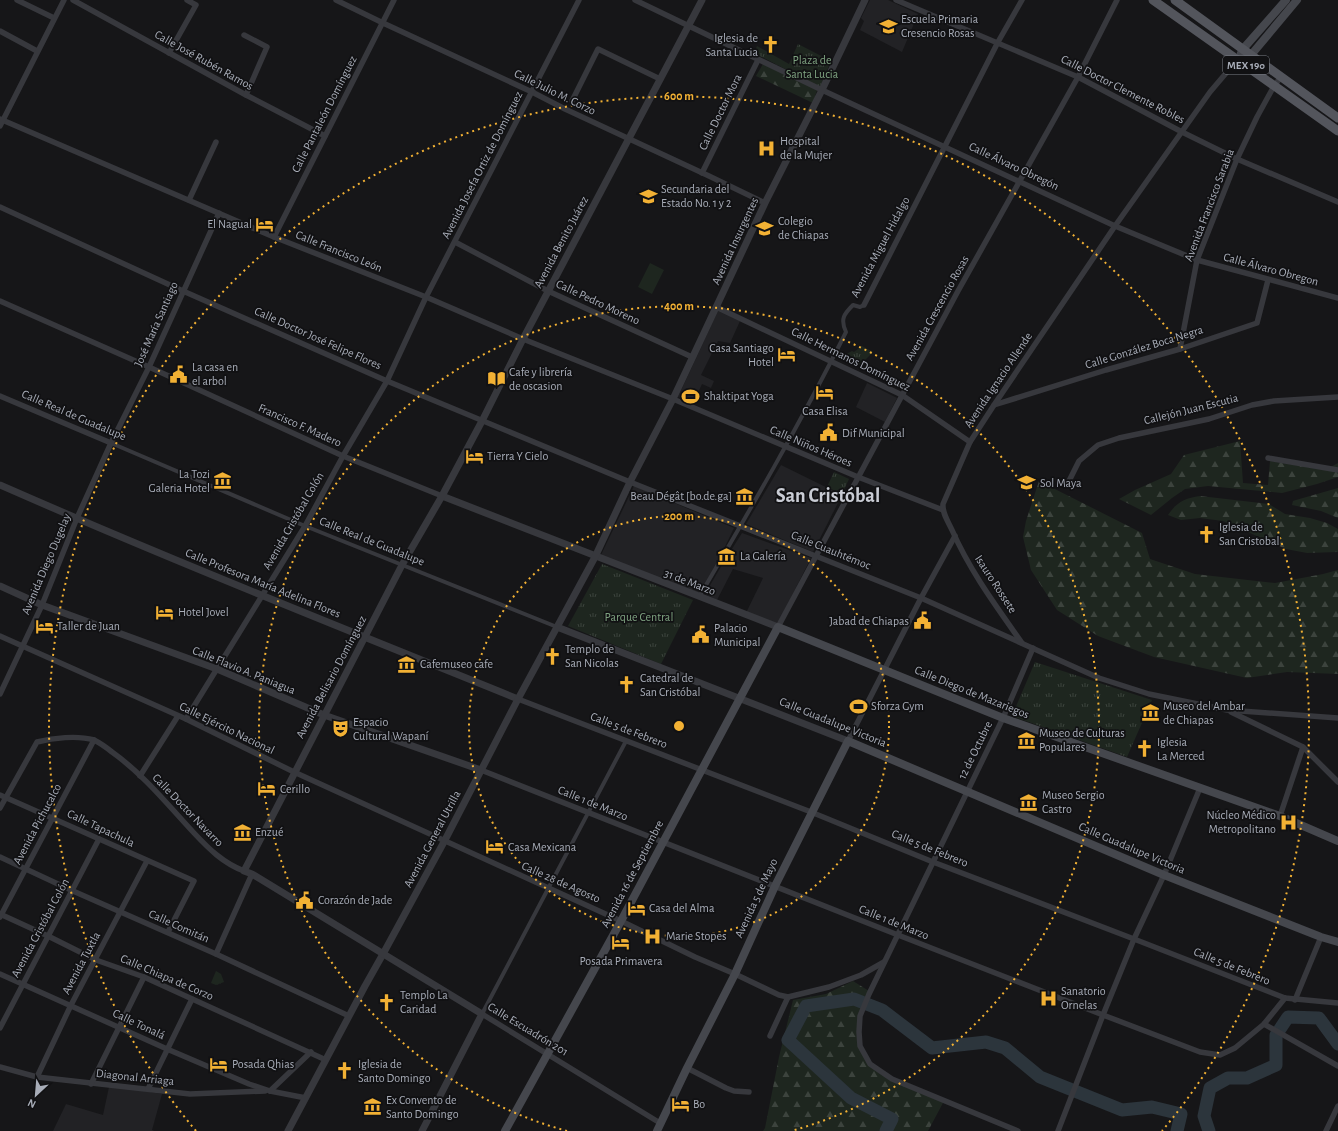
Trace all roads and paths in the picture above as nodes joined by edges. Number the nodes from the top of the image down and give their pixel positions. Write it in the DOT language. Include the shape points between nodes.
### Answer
graph roads {
  1 [pos="17,0"];
  2 [pos="64,0"];
  3 [pos="74,0"];
  4 [pos="187,0"];
  5 [pos="336,0"];
  6 [pos="394,0"];
  7 [pos="579,0"];
  8 [pos="635,0"];
  9 [pos="702,0"];
  10 [pos="865,0"];
  11 [pos="896,0"];
  12 [pos="1022,0"];
  13 [pos="1117,0"];
  14 [pos="1153,0"];
  15 [pos="1174,0"];
  16 [pos="1286,0"];
  17 [pos="1297,0"];
  18 [pos="54,18"];
  19 [pos="383,23"];
  20 [pos="688,26"];
  21 [pos="0,31"];
  22 [pos="244,35"];
  23 [pos="998,42"];
  24 [pos="1243,49"];
  25 [pos="38,51"];
  26 [pos="169,53"];
  27 [pos="1251,55"];
  28 [pos="1238,59"];
  29 [pos="758,60"];
  30 [pos="1078,77"];
  31 [pos="1281,77"];
  32 [pos="660,79"];
  33 [pos="1274,86"];
  34 [pos="822,90"];
  35 [pos="532,92"];
  36 [pos="246,95"];
  37 [pos="572,101"];
  38 [pos="1338,118"];
  39 [pos="1,122"];
  40 [pos="1338,131"];
  41 [pos="1182,132"];
  42 [pos="325,136"];
  43 [pos="628,138"];
  44 [pos="216,142"];
  45 [pos="945,147"];
  46 [pos="1237,159"];
  47 [pos="702,173"];
  48 [pos="1019,181"];
  49 [pos="188,200"];
  50 [pos="1338,202"];
  51 [pos="765,203"];
  52 [pos="0,207"];
  53 [pos="219,213"];
  54 [pos="1115,226"];
  55 [pos="274,237"];
  56 [pos="455,242"];
  57 [pos="1198,260"];
  58 [pos="1268,280"];
  59 [pos="183,291"];
  60 [pos="548,291"];
  61 [pos="426,297"];
  62 [pos="1338,298"];
  63 [pos="0,301"];
  64 [pos="864,305"];
  65 [pos="716,307"];
  66 [pos="523,339"];
  67 [pos="1180,349"];
  68 [pos="692,357"];
  69 [pos="832,361"];
  70 [pos="149,367"];
  71 [pos="387,381"];
  72 [pos="902,395"];
  73 [pos="0,396"];
  74 [pos="1338,397"];
  75 [pos="673,399"];
  76 [pos="994,405"];
  77 [pos="482,421"];
  78 [pos="970,442"];
  79 [pos="111,443"];
  80 [pos="785,446"];
  81 [pos="342,456"];
  82 [pos="1268,458"];
  83 [pos="1338,470"];
  84 [pos="858,477"];
  85 [pos="1068,481"];
  86 [pos="630,482"];
  87 [pos="0,485"];
  88 [pos="442,496"];
  89 [pos="943,510"];
  90 [pos="77,518"];
  91 [pos="305,526"];
  92 [pos="741,526"];
  93 [pos="954,536"];
  94 [pos="816,556"];
  95 [pos="595,557"];
  96 [pos="402,565"];
  97 [pos="0,586"];
  98 [pos="263,595"];
  99 [pos="699,598"];
  100 [pos="921,598"];
  101 [pos="42,605"];
  102 [pos="557,627"];
  103 [pos="778,628"];
  104 [pos="0,636"];
  105 [pos="365,638"];
  106 [pos="1022,643"];
  107 [pos="22,645"];
  108 [pos="1033,648"];
  109 [pos="217,669"];
  110 [pos="884,670"];
  111 [pos="0,691"];
  112 [pos="740,698"];
  113 [pos="518,699"];
  114 [pos="1227,710"];
  115 [pos="324,715"];
  116 [pos="178,716"];
  117 [pos="1003,718"];
  118 [pos="1338,718"];
  119 [pos="186,719"];
  120 [pos="94,740"];
  121 [pos="626,741"];
  122 [pos="848,741"];
  123 [pos="1303,747"];
  124 [pos="481,770"];
  125 [pos="701,770"];
  126 [pos="294,772"];
  127 [pos="140,776"];
  128 [pos="1338,782"];
  129 [pos="1200,788"];
  130 [pos="968,791"];
  131 [pos="3,796"];
  132 [pos="0,808"];
  133 [pos="588,812"];
  134 [pos="811,812"];
  135 [pos="1280,816"];
  136 [pos="53,818"];
  137 [pos="99,839"];
  138 [pos="445,840"];
  139 [pos="1338,841"];
  140 [pos="663,843"];
  141 [pos="0,857"];
  142 [pos="147,861"];
  143 [pos="933,862"];
  144 [pos="26,869"];
  145 [pos="244,871"];
  146 [pos="252,874"];
  147 [pos="1164,875"];
  148 [pos="774,886"];
  149 [pos="549,888"];
  150 [pos="73,891"];
  151 [pos="120,912"];
  152 [pos="1,915"];
  153 [pos="621,921"];
  154 [pos="168,932"];
  155 [pos="898,935"];
  156 [pos="48,936"];
  157 [pos="1321,937"];
  158 [pos="1134,939"];
  159 [pos="1338,942"];
  160 [pos="216,954"];
  161 [pos="383,954"];
  162 [pos="96,960"];
  163 [pos="884,962"];
  164 [pos="0,974"];
  165 [pos="735,974"];
  166 [pos="144,977"];
  167 [pos="22,984"];
  168 [pos="788,997"];
  169 [pos="1285,998"];
  170 [pos="192,999"];
  171 [pos="1295,1000"];
  172 [pos="1338,1003"];
  173 [pos="71,1005"];
  174 [pos="482,1014"];
  175 [pos="1103,1015"];
  176 [pos="349,1016"];
  177 [pos="1264,1024"];
  178 [pos="119,1027"];
  179 [pos="0,1028"];
  180 [pos="770,1036"];
  181 [pos="167,1049"];
  182 [pos="311,1052"];
  183 [pos="548,1054"];
  184 [pos="326,1060"];
  185 [pos="1338,1066"];
  186 [pos="0,1067"];
  187 [pos="687,1068"];
  188 [pos="37,1077"];
  189 [pos="91,1084"];
  190 [pos="148,1089"];
  191 [pos="270,1091"];
  192 [pos="749,1092"];
  193 [pos="306,1098"];
  194 [pos="1338,1106"];
  195 [pos="658,1127"];
  196 [pos="288,1131"];
  197 [pos="422,1131"];
  198 [pos="505,1131"];
  199 [pos="1018,1131"];
  200 [pos="1058,1131"];
  201 [pos="1326,1131"];
  1 -- 18 [label="street"];
  2 -- 18 [label="street"];
  3 -- 26 [label="street, Calle José Rubén Ramos"];
  4 -- 26 [label="street" via="196,5"];
  5 -- 19 [label="street, Calle Julio M. Corzo"];
  6 -- 19 [label="street, Calle Pantaleón Domínguez"];
  7 -- 35 [label="street, Avenida Josefa Ortiz de Domínguez"];
  8 -- 20 [label="street, Calle Álvaro Obregón"];
  9 -- 20 [label="street, Avenida Benito Juárez"];
  10 -- 34 [label="street, Avenida Insurgentes"];
  11 -- 23 [label="street, Calle Doctor Clemente Robles"];
  12 -- 23 [label="street, Avenida Miguel Hidalgo"];
  13 -- 30 [label="street, Avenida Crescencio Rosas"];
  14 -- 28 [label="main road, MEX 190"];
  15 -- 24 [label="main road, MEX 190"];
  16 -- 24 [label="main road"];
  17 -- 27 [label="main road"];
  18 -- 25 [label="street"];
  19 -- 35 [label="street, Calle Julio M. Corzo"];
  19 -- 42 [label="street, Calle Pantaleón Domínguez"];
  20 -- 29 [label="street, Calle Álvaro Obregón"];
  20 -- 32 [label="street, Avenida Benito Juárez"];
  21 -- 25 [label="street"];
  22 -- 36 [label="street" via="267,47"];
  23 -- 30 [label="street, Calle Doctor Clemente Robles"];
  23 -- 45 [label="street, Avenida Miguel Hidalgo"];
  24 -- 27 [label="main road, MEX 190"];
  24 -- 28 [label="main road"];
  25 -- 39 [label="street"];
  26 -- 36 [label="street, Calle José Rubén Ramos"];
  27 -- 28 [label="main road"];
  27 -- 31 [label="main road, MEX 190"];
  28 -- 33 [label="main road, MEX 190"];
  28 -- 41 [label="street, Avenida Ignacio Allende" via="1210,92"];
  29 -- 34 [label="street, Calle Álvaro Obregón"];
  29 -- 47 [label="street, Calle Doctor Mora"];
  30 -- 41 [label="street, Calle Doctor Clemente Robles"];
  30 -- 48 [label="street, Avenida Crescencio Rosas"];
  31 -- 33 [label="street, Avenida Francisco Sarabia"];
  31 -- 38 [label="main road, MEX 190"];
  32 -- 37 [label="street" via="598,49"];
  32 -- 43 [label="street, Avenida Benito Juárez"];
  33 -- 40 [label="main road, MEX 190"];
  33 -- 46 [label="street, Avenida Francisco Sarabia"];
  34 -- 45 [label="street, Calle Álvaro Obregón"];
  34 -- 51 [label="street, Avenida Insurgentes"];
  35 -- 43 [label="street, Calle Julio M. Corzo"];
  35 -- 56 [label="street, Avenida Josefa Ortiz de Domínguez"];
  36 -- 42 [label="street, Calle José Rubén Ramos"];
  39 -- 49 [label="street, Calle Francisco León"];
  41 -- 46 [label="street, Calle Doctor Clemente Robles"];
  41 -- 54 [label="street, Avenida Ignacio Allende"];
  42 -- 55 [label="street, Calle Pantaleón Domínguez"];
  43 -- 47 [label="street, Calle Julio M. Corzo"];
  43 -- 60 [label="street, Avenida Benito Juárez"];
  44 -- 49 [label="street"];
  45 -- 48 [label="street, Calle Álvaro Obregón"];
  45 -- 64 [label="street, Avenida Miguel Hidalgo"];
  46 -- 50 [label="street, Calle Doctor Clemente Robles"];
  46 -- 57 [label="street, Avenida Francisco Sarabia"];
  47 -- 51 [label="street, Calle Julio M. Corzo"];
  48 -- 54 [label="street, Calle Álvaro Obregón"];
  48 -- 72 [label="street, Avenida Crescencio Rosas"];
  49 -- 53 [label="street, Calle Francisco León"];
  51 -- 65 [label="street, Avenida Insurgentes"];
  52 -- 59 [label="street, Calle Doctor José Felipe Flores"];
  53 -- 55 [label="street, Calle Francisco León"];
  53 -- 59 [label="street, José María Santiago"];
  54 -- 57 [label="street, Calle Álvaro Obregón"];
  54 -- 76 [label="street, Avenida Ignacio Allende"];
  55 -- 61 [label="street, Calle Francisco León"];
  56 -- 60 [label="street, Calle Pedro Moreno"];
  56 -- 61 [label="street, Avenida Josefa Ortiz de Domínguez"];
  57 -- 58 [label="street, Calle Álvaro Obregon"];
  57 -- 67 [label="street, Avenida Francisco Sarabia"];
  58 -- 62 [label="street, Calle Álvaro Obregon"];
  58 -- 67 [label="street, Calle González Boca Negra" via="1257,323"];
  59 -- 70 [label="street, José María Santiago"];
  59 -- 71 [label="street, Calle Doctor José Felipe Flores"];
  60 -- 66 [label="street, Avenida Benito Juárez"];
  60 -- 68 [label="street, Calle Pedro Moreno"];
  61 -- 66 [label="street, Calle Francisco León"];
  61 -- 71 [label="street, Avenida Josefa Ortiz de Domínguez"];
  63 -- 70 [label="street, Francisco F. Madero"];
  64 -- 69 [label="street, Avenida Miguel Hidalgo" via="852,305 843,318 846,332"];
  65 -- 68 [label="street, Avenida Insurgentes"];
  65 -- 69 [label="street, Calle Hermanos Domínguez"];
  66 -- 75 [label="street, Calle Francisco León"];
  66 -- 77 [label="street, Avenida Benito Juárez"];
  67 -- 76 [label="street, Calle González Boca Negra"];
  68 -- 75 [label="street, Avenida Insurgentes"];
  69 -- 72 [label="street, Calle Hermanos Domínguez"];
  69 -- 80 [label="street, Avenida Miguel Hidalgo"];
  70 -- 79 [label="street, José María Santiago"];
  70 -- 81 [label="street, Francisco F. Madero"];
  71 -- 77 [label="street, Calle Doctor José Felipe Flores"];
  71 -- 81 [label="street, Avenida Cristóbal Colón"];
  72 -- 78 [label="street, Calle Hermanos Domínguez"];
  72 -- 84 [label="street, Avenida Crescencio Rosas"];
  73 -- 79 [label="street, Calle Real de Guadalupe"];
  74 -- 85 [label="street, Callejón Juan Escutia" via="1252,405 1209,419 1119,438 1098,445 1079,460"];
  75 -- 80 [label="street, Calle Niños Héroes"];
  75 -- 86 [label="street, Avenida Insurgentes"];
  76 -- 78 [label="street, Avenida Ignacio Allende"];
  77 -- 86 [label="street, Calle Doctor José Felipe Flores"];
  77 -- 88 [label="street, Avenida Benito Juárez"];
  78 -- 89 [label="street, Avenida Ignacio Allende" via="943,504"];
  79 -- 90 [label="street, Avenida Diego Dugelay"];
  79 -- 91 [label="street, Calle Real de Guadalupe"];
  80 -- 84 [label="street, Calle Niños Héroes"];
  80 -- 92 [label="street, Avenida Miguel Hidalgo"];
  81 -- 88 [label="street, Francisco F. Madero"];
  81 -- 91 [label="street, Avenida Cristóbal Colón"];
  82 -- 83 [label="street"];
  84 -- 89 [label="street, Calle Niños Héroes"];
  84 -- 94 [label="street, Avenida Crescencio Rosas"];
  86 -- 92 [label="street, Calle Cuauhtémoc"];
  86 -- 95 [label="street, Avenida Insurgentes"];
  87 -- 90 [label="street, Calle Profesora María Adelina Flores"];
  88 -- 95 [label="street, Francisco F. Madero"];
  88 -- 96 [label="street, Avenida Belisario Domínguez"];
  89 -- 93 [label="street"];
  90 -- 98 [label="street, Calle Profesora María Adelina Flores"];
  90 -- 101 [label="street, Avenida Diego Dugelay"];
  91 -- 96 [label="street, Calle Real de Guadalupe"];
  91 -- 98 [label="street, Avenida Cristóbal Colón"];
  92 -- 94 [label="street, Calle Cuauhtémoc"];
  92 -- 99 [label="street, Avenida Miguel Hidalgo"];
  93 -- 100 [label="street"];
  93 -- 106 [label="street, Isauro Rossete" via="981,584"];
  94 -- 100 [label="street, Calle Cuauhtémoc"];
  94 -- 103 [label="street, Avenida Crescencio Rosas"];
  95 -- 99 [label="street, 31 de Marzo"];
  95 -- 102 [label="street, Avenida General Utrilla"];
  96 -- 102 [label="street, Calle Real de Guadalupe"];
  96 -- 105 [label="street, Avenida Belisario Domínguez"];
  97 -- 101 [label="street, Calle Flavio A. Paniagua"];
  98 -- 105 [label="street, Calle Profesora María Adelina Flores"];
  98 -- 109 [label="street, Avenida Cristóbal Colón"];
  99 -- 103 [label="street, 31 de Marzo"];
  100 -- 106 [label="street, Calle Cuauhtémoc"];
  100 -- 110 [label="street"];
  101 -- 107 [label="street, Avenida Diego Dugelay"];
  101 -- 109 [label="street, Calle Flavio A. Paniagua"];
  102 -- 112 [label="street, Calle Real de Guadalupe"];
  102 -- 113 [label="street, Avenida General Utrilla"];
  103 -- 110 [label="main road, Calle Diego de Mazariegos"];
  103 -- 112 [label="main road, Avenida 16 de Septiembre"];
  104 -- 107 [label="street, Calle Ejército Nacional"];
  105 -- 113 [label="street, Calle Profesora María Adelina Flores"];
  105 -- 115 [label="street, Avenida Belisario Domínguez"];
  106 -- 108 [label="street, Calle Cuauhtémoc"];
  107 -- 111 [label="street, Avenida Diego Dugelay"];
  107 -- 116 [label="street, Calle Ejército Nacional"];
  108 -- 114 [label="street, Calle Cuauhtémoc" via="1099,678 1149,694"];
  108 -- 117 [label="street, 12 de Octubre"];
  109 -- 115 [label="street, Calle Flavio A. Paniagua"];
  109 -- 119 [label="street, Avenida Cristóbal Colón"];
  110 -- 117 [label="main road, Calle Diego de Mazariegos"];
  110 -- 122 [label="street"];
  112 -- 122 [label="street, Calle Guadalupe Victoria"];
  112 -- 125 [label="main road, Avenida 16 de Septiembre"];
  113 -- 121 [label="street, Calle 5 de Febrero"];
  113 -- 124 [label="street, Avenida General Utrilla"];
  114 -- 118 [label="street"];
  114 -- 123 [label="street"];
  115 -- 124 [label="street, Calle Flavio A. Paniagua"];
  115 -- 126 [label="street, Avenida Belisario Domínguez"];
  116 -- 119 [label="street, Calle Ejército Nacional"];
  116 -- 127 [label="street"];
  117 -- 129 [label="main road, Calle Diego de Mazariegos"];
  117 -- 130 [label="street, 12 de Octubre"];
  119 -- 126 [label="street, Calle Ejército Nacional"];
  120 -- 127 [label="street, Calle Doctor Navarro" via="124,760"];
  120 -- 131 [label="street, Calle Doctor Navarro" via="74,738 37,742"];
  120 -- 136 [label="street, Avenida Pichucalco"];
  121 -- 125 [label="street, Calle 5 de Febrero"];
  121 -- 133 [label="street"];
  122 -- 130 [label="main road, Calle Guadalupe Victoria"];
  122 -- 134 [label="main road, Avenida 5 de Mayo"];
  123 -- 128 [label="street"];
  123 -- 135 [label="street"];
  124 -- 133 [label="street, Calle 1 de Marzo"];
  124 -- 138 [label="street, Avenida General Utrilla"];
  125 -- 134 [label="street, Calle 5 de Febrero"];
  125 -- 140 [label="main road, Avenida 16 de Septiembre"];
  126 -- 138 [label="street, Calle Ejército Nacional"];
  126 -- 145 [label="street, Avenida Belisario Domínguez"];
  127 -- 145 [label="street, Calle Doctor Navarro" via="213,853"];
  129 -- 135 [label="main road, Calle Diego de Mazariegos"];
  129 -- 147 [label="street"];
  130 -- 143 [label="street, 12 de Octubre"];
  130 -- 147 [label="main road, Calle Guadalupe Victoria"];
  131 -- 132 [label="street"];
  131 -- 136 [label="street, Calle Tapachula"];
  133 -- 140 [label="street, Calle 1 de Marzo"];
  133 -- 149 [label="street"];
  134 -- 143 [label="street, Calle 5 de Febrero"];
  134 -- 148 [label="main road, Avenida 5 de Mayo"];
  135 -- 139 [label="main road, Calle Diego de Mazariegos"];
  136 -- 137 [label="street, Calle Tapachula"];
  136 -- 144 [label="street, Avenida Pichucalco"];
  137 -- 142 [label="street, Calle Tapachula"];
  137 -- 150 [label="street, Avenida Cristóbal Colón"];
  138 -- 149 [label="street, Calle 28 de Agosto"];
  138 -- 161 [label="street, Avenida General Utrilla"];
  140 -- 148 [label="street, Calle 1 de Marzo"];
  140 -- 153 [label="main road, Avenida 16 de Septiembre"];
  141 -- 144 [label="street, Calle Comitán"];
  142 -- 151 [label="street, Avenida Tuxtla"];
  142 -- 154 [label="street, Calle Tapachula" via="194,881"];
  143 -- 155 [label="street, 12 de Octubre"];
  143 -- 158 [label="street, Calle 5 de Febrero"];
  144 -- 150 [label="street, Calle Comitán"];
  144 -- 152 [label="street, Avenida Pichucalco"];
  145 -- 146 [label="street, Calle Doctor Navarro"];
  146 -- 160 [label="street"];
  146 -- 161 [label="street, Calle Doctor Navarro"];
  147 -- 157 [label="main road, Calle Guadalupe Victoria"];
  147 -- 158 [label="street"];
  148 -- 155 [label="street, Calle 1 de Marzo"];
  148 -- 165 [label="main road, Avenida 5 de Mayo"];
  149 -- 153 [label="street, Calle 28 de Agosto"];
  149 -- 174 [label="street"];
  150 -- 151 [label="street, Calle Comitán"];
  150 -- 156 [label="street, Avenida Cristóbal Colón"];
  151 -- 154 [label="street, Calle Comitán"];
  151 -- 162 [label="street, Avenida Tuxtla"];
  152 -- 156 [label="street, Calle Chiapa de Corzo"];
  153 -- 165 [label="street, Calle 28 de Agosto"];
  153 -- 183 [label="main road, Avenida 16 de Septiembre"];
  154 -- 160 [label="street, Calle Comitán"];
  155 -- 163 [label="street"];
  155 -- 175 [label="street, Calle 1 de Marzo"];
  156 -- 162 [label="street, Calle Chiapa de Corzo"];
  156 -- 167 [label="street, Avenida Cristóbal Colón"];
  157 -- 159 [label="main road, Calle Guadalupe Victoria"];
  157 -- 171 [label="street"];
  158 -- 169 [label="street, Calle 5 de Febrero"];
  158 -- 175 [label="street"];
  160 -- 176 [label="street, Calle Comitán"];
  161 -- 174 [label="street, Calle Escuadrón 201"];
  161 -- 176 [label="street, Avenida General Utrilla"];
  162 -- 166 [label="street, Calle Chiapa de Corzo"];
  162 -- 173 [label="street, Avenida Tuxtla"];
  163 -- 168 [label="street" via="854,978"];
  163 -- 199 [label="street" via="860,1016 860,1046 870,1064 892,1079"];
  164 -- 167 [label="street, Calle Tonalá"];
  165 -- 168 [label="street, Calle 28 de Agosto"];
  165 -- 187 [label="main road, Avenida 5 de Mayo"];
  166 -- 170 [label="street, Calle Chiapa de Corzo"];
  166 -- 178 [label="street"];
  167 -- 173 [label="street, Calle Tonalá"];
  167 -- 179 [label="street, Avenida Cristóbal Colón"];
  168 -- 180 [label="street"];
  169 -- 171 [label="street, Calle 5 de Febrero"];
  169 -- 177 [label="street, Calle 1 de Marzo"];
  170 -- 181 [label="street"];
  170 -- 182 [label="street, Calle Chiapa de Corzo"];
  171 -- 172 [label="street, Calle 5 de Febrero"];
  173 -- 178 [label="street, Calle Tonalá"];
  173 -- 188 [label="street, Avenida Tuxtla"];
  174 -- 183 [label="street, Calle Escuadrón 201"];
  174 -- 197 [label="street"];
  175 -- 177 [label="street, Calle 1 de Marzo" via="1200,1052 1220,1055 1235,1048"];
  175 -- 200 [label="street"];
  176 -- 184 [label="street, Avenida General Utrilla"];
  177 -- 185 [label="street"];
  178 -- 181 [label="street, Calle Tonalá"];
  178 -- 189 [label="street"];
  181 -- 190 [label="street"];
  181 -- 191 [label="street, Calle Tonalá"];
  182 -- 184 [label="street, Calle Chiapa de Corzo"];
  182 -- 191 [label="street"];
  183 -- 195 [label="street, Calle Escuadrón 201"];
  183 -- 198 [label="main road, Avenida 16 de Septiembre"];
  184 -- 193 [label="street, Avenida General Utrilla"];
  186 -- 188 [label="street, Diagonal Arriaga"];
  187 -- 192 [label="street" via="726,1088"];
  187 -- 195 [label="main road, Avenida 5 de Mayo"];
  188 -- 189 [label="street, Diagonal Arriaga"];
  189 -- 190 [label="street, Diagonal Arriaga"];
  190 -- 191 [label="street, Diagonal Arriaga" via="190,1094"];
  191 -- 193 [label="street"];
  193 -- 196 [label="street, Avenida General Utrilla"];
  194 -- 201 [label="street"];
}
